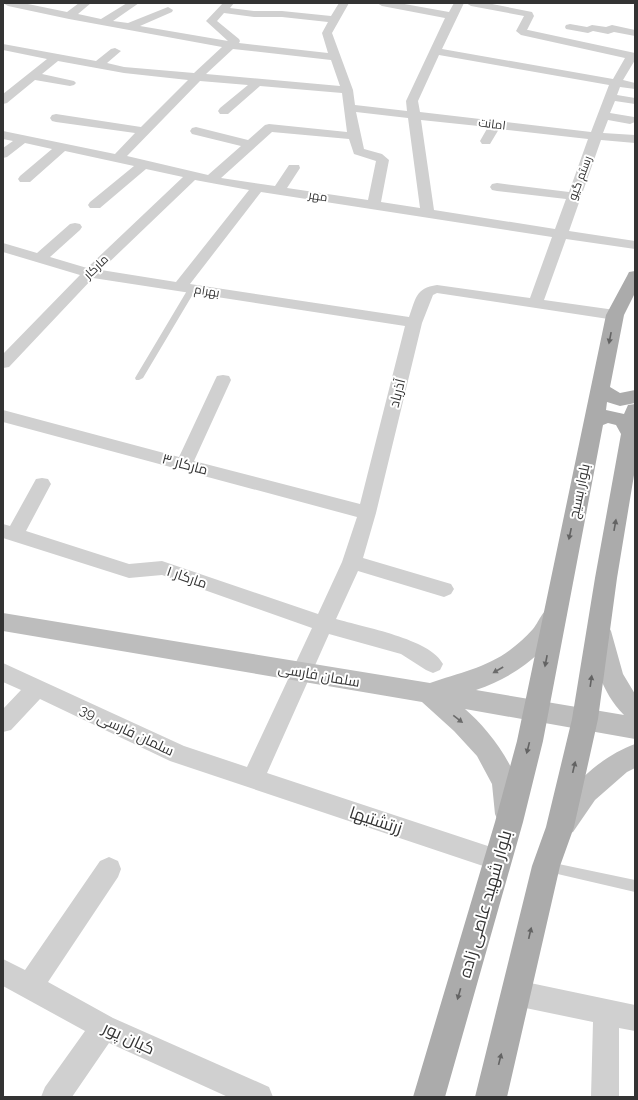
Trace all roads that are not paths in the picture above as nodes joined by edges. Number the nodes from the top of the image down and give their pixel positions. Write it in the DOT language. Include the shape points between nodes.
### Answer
graph roads {
  1 [pos="8,3"];
  2 [pos="86,3"];
  3 [pos="134,3"];
  4 [pos="344,3"];
  5 [pos="382,3"];
  6 [pos="459,3"];
  7 [pos="471,3"];
  8 [pos="26,4"];
  9 [pos="226,7"];
  10 [pos="168,10"];
  11 [pos="69,16"];
  12 [pos="452,16"];
  13 [pos="334,20"];
  14 [pos="103,22"];
  15 [pos="128,27"];
  16 [pos="570,27"];
  17 [pos="635,33"];
  18 [pos="230,45"];
  19 [pos="3,47"];
  20 [pos="115,51"];
  21 [pos="435,51"];
  22 [pos="634,56"];
  23 [pos="56,57"];
  24 [pos="336,57"];
  25 [pos="164,64"];
  26 [pos="99,65"];
  27 [pos="156,73"];
  28 [pos="33,76"];
  29 [pos="196,77"];
  30 [pos="258,82"];
  31 [pos="70,83"];
  32 [pos="616,83"];
  33 [pos="635,86"];
  34 [pos="347,90"];
  35 [pos="610,97"];
  36 [pos="3,100"];
  37 [pos="634,101"];
  38 [pos="350,108"];
  39 [pos="224,111"];
  40 [pos="413,115"];
  41 [pos="603,116"];
  42 [pos="56,118"];
  43 [pos="630,120"];
  44 [pos="495,125"];
  45 [pos="144,131"];
  46 [pos="196,131"];
  47 [pos="3,135"];
  48 [pos="354,136"];
  49 [pos="596,136"];
  50 [pos="23,139"];
  51 [pos="635,139"];
  52 [pos="486,141"];
  53 [pos="251,145"];
  54 [pos="62,147"];
  55 [pos="3,154"];
  56 [pos="118,158"];
  57 [pos="144,164"];
  58 [pos="294,168"];
  59 [pos="193,175"];
  60 [pos="25,179"];
  61 [pos="211,180"];
  62 [pos="258,187"];
  63 [pos="497,187"];
  64 [pos="280,190"];
  65 [pos="573,196"];
  66 [pos="374,204"];
  67 [pos="95,205"];
  68 [pos="427,212"];
  69 [pos="75,227"];
  70 [pos="560,234"];
  71 [pos="635,245"];
  72 [pos="3,247"];
  73 [pos="40,258"];
  74 [pos="90,273"];
  75 [pos="635,276"];
  76 [pos="186,288"];
  77 [pos="535,304"];
  78 [pos="615,315"];
  79 [pos="414,323"];
  80 [pos="3,341"];
  81 [pos="20,345"];
  82 [pos="3,363"];
  83 [pos="138,378"];
  84 [pos="223,380"];
  85 [pos="600,388"];
  86 [pos="635,396"];
  87 [pos="635,410"];
  88 [pos="3,416"];
  89 [pos="593,422"];
  90 [pos="631,440"];
  91 [pos="184,464"];
  92 [pos="42,484"];
  93 [pos="367,513"];
  94 [pos="9,533"];
  95 [pos="352,562"];
  96 [pos="444,589"];
  97 [pos="555,614"];
  98 [pos="3,622"];
  99 [pos="324,624"];
  100 [pos="599,627"];
  101 [pos="432,664"];
  102 [pos="3,672"];
  103 [pos="302,672"];
  104 [pos="37,688"];
  105 [pos="428,693"];
  106 [pos="537,710"];
  107 [pos="635,710"];
  108 [pos="585,719"];
  109 [pos="3,723"];
  110 [pos="635,728"];
  111 [pos="635,755"];
  112 [pos="253,779"];
  113 [pos="509,822"];
  114 [pos="560,827"];
  115 [pos="498,860"];
  116 [pos="546,866"];
  117 [pos="109,869"];
  118 [pos="635,886"];
  119 [pos="11,979"];
  120 [pos="516,993"];
  121 [pos="606,1012"];
  122 [pos="635,1018"];
  123 [pos="104,1027"];
  124 [pos="55,1097"];
  125 [pos="259,1097"];
  126 [pos="430,1097"];
  127 [pos="491,1097"];
  128 [pos="605,1097"];
  1 -- 8 [label="street"];
  2 -- 11 [label="street"];
  3 -- 14 [label="street"];
  4 -- 13 [label="street"];
  5 -- 12 [label="street"];
  6 -- 12 [label="street"];
  7 -- 22 [label="street" via="528,14 522,32"];
  8 -- 11 [label="street"];
  9 -- 13 [label="street" via="254,14 282,14"];
  9 -- 18 [label="street" via="211,21 235,39"];
  10 -- 15 [label="street"];
  11 -- 14 [label="street"];
  12 -- 21 [label="street"];
  13 -- 24 [label="street" via="327,33"];
  14 -- 15 [label="street"];
  15 -- 18 [label="street"];
  16 -- 17 [label="street" via="608,31 611,28"];
  18 -- 24 [label="street"];
  18 -- 29 [label="street"];
  19 -- 23 [label="street"];
  20 -- 26 [label="street"];
  21 -- 32 [label="street"];
  21 -- 40 [label="street" via="412,101"];
  22 -- 32 [label="street, رستم گیو"];
  23 -- 26 [label="street"];
  23 -- 28 [label="street"];
  24 -- 34 [label="street"];
  25 -- 27 [label="street"];
  26 -- 27 [label="street"];
  27 -- 29 [label="street"];
  28 -- 31 [label="street"];
  28 -- 36 [label="street"];
  29 -- 30 [label="street"];
  29 -- 45 [label="street"];
  30 -- 34 [label="street"];
  30 -- 39 [label="street"];
  32 -- 33 [label="street"];
  32 -- 35 [label="street, رستم گیو"];
  34 -- 38 [label="street"];
  35 -- 37 [label="street"];
  35 -- 41 [label="street, رستم گیو"];
  38 -- 40 [label="street, امانت"];
  38 -- 48 [label="street"];
  40 -- 44 [label="street, امانت"];
  40 -- 68 [label="street"];
  41 -- 43 [label="street"];
  41 -- 49 [label="street, رستم گیو"];
  42 -- 45 [label="street"];
  44 -- 49 [label="street, امانت"];
  44 -- 52 [label="street"];
  45 -- 56 [label="street"];
  46 -- 53 [label="street"];
  47 -- 50 [label="street, مهر"];
  48 -- 53 [label="street" via="272,127"];
  48 -- 66 [label="street" via="359,152 381,157 383,160"];
  49 -- 51 [label="street, امانت"];
  49 -- 65 [label="street, رستم گیو"];
  50 -- 54 [label="street, مهر"];
  50 -- 55 [label="street"];
  53 -- 61 [label="street"];
  54 -- 56 [label="street, مهر"];
  54 -- 60 [label="street"];
  56 -- 57 [label="street, مهر"];
  57 -- 59 [label="street, مهر"];
  57 -- 67 [label="street"];
  58 -- 64 [label="street"];
  59 -- 61 [label="street, مهر"];
  59 -- 74 [label="street, مارکار"];
  61 -- 62 [label="street, مهر"];
  62 -- 64 [label="street, مهر"];
  62 -- 76 [label="street"];
  63 -- 65 [label="street"];
  64 -- 66 [label="street, مهر"];
  65 -- 70 [label="street, رستم گیو"];
  66 -- 68 [label="street, مهر"];
  68 -- 70 [label="street, مهر"];
  69 -- 73 [label="street"];
  70 -- 71 [label="street, مهر"];
  70 -- 77 [label="street, رستم گیو"];
  72 -- 73 [label="street, بهرام"];
  73 -- 74 [label="street, بهرام"];
  74 -- 76 [label="street, بهرام"];
  74 -- 81 [label="street, مارکار"];
  75 -- 78 [label="main road, بلوار بسیج"];
  76 -- 79 [label="street, بهرام"];
  76 -- 83 [label="lane"];
  77 -- 78 [label="street, آذرباد"];
  77 -- 79 [label="street, آذرباد" via="437,289 426,293"];
  78 -- 85 [label="main road, بلوار بسیج, one-way"];
  79 -- 93 [label="street, آذرباد"];
  80 -- 81 [label="street"];
  81 -- 82 [label="street, مارکار"];
  84 -- 91 [label="street"];
  85 -- 86 [label="main road" via="610,398 627,400"];
  85 -- 89 [label="main road, بلوار بسیج"];
  87 -- 90 [label="main road"];
  88 -- 91 [label="street, مارکار ۳"];
  89 -- 90 [label="main road" via="607,416 624,421"];
  89 -- 97 [label="main road, بلوار بسیج, one-way"];
  100 -- 90 [label="main road, one-way"];
  91 -- 93 [label="street, مارکار ۳"];
  92 -- 94 [label="street"];
  93 -- 95 [label="street, آذرباد"];
  94 -- 99 [label="street, مارکار ۱" via="129,571 162,568"];
  95 -- 96 [label="street"];
  95 -- 99 [label="street, آذرباد"];
  97 -- 105 [label="main road, one-way" via="540,637 499,670 464,685"];
  97 -- 106 [label="main road, بلوار بسیج, one-way"];
  98 -- 103 [label="main road, سلمان فارسی"];
  99 -- 101 [label="street, مارکار ۱" via="407,647"];
  99 -- 103 [label="street, آذرباد"];
  100 -- 107 [label="main road" via="609,673"];
  108 -- 100 [label="main road, one-way"];
  102 -- 104 [label="street, سلمان فارسی 39"];
  103 -- 105 [label="main road, سلمان فارسی"];
  103 -- 112 [label="street, آذرباد"];
  104 -- 109 [label="street"];
  104 -- 112 [label="street, سلمان فارسی 39" via="178,754"];
  105 -- 106 [label="main road, سلمان فارسی"];
  105 -- 113 [label="main road, one-way" via="463,723 486,748 505,782"];
  106 -- 108 [label="main road, سلمان فارسی"];
  106 -- 113 [label="main road, بلوار شهید عاصی زاده, one-way"];
  108 -- 110 [label="main road, سلمان فارسی"];
  114 -- 108 [label="main road, one-way"];
  111 -- 114 [label="main road" via="618,764 586,792"];
  112 -- 115 [label="street, زرتشتیها"];
  113 -- 115 [label="main road, بلوار شهید عاصی زاده"];
  114 -- 116 [label="main road"];
  115 -- 126 [label="main road, بلوار شهید عاصی زاده, one-way"];
  116 -- 118 [label="lane"];
  120 -- 116 [label="main road, one-way"];
  117 -- 119 [label="street"];
  119 -- 123 [label="street, کیان پور"];
  120 -- 121 [label="street"];
  127 -- 120 [label="main road, one-way"];
  121 -- 122 [label="street"];
  121 -- 128 [label="street"];
  123 -- 124 [label="street"];
  123 -- 125 [label="street, کیان پور"];
}
